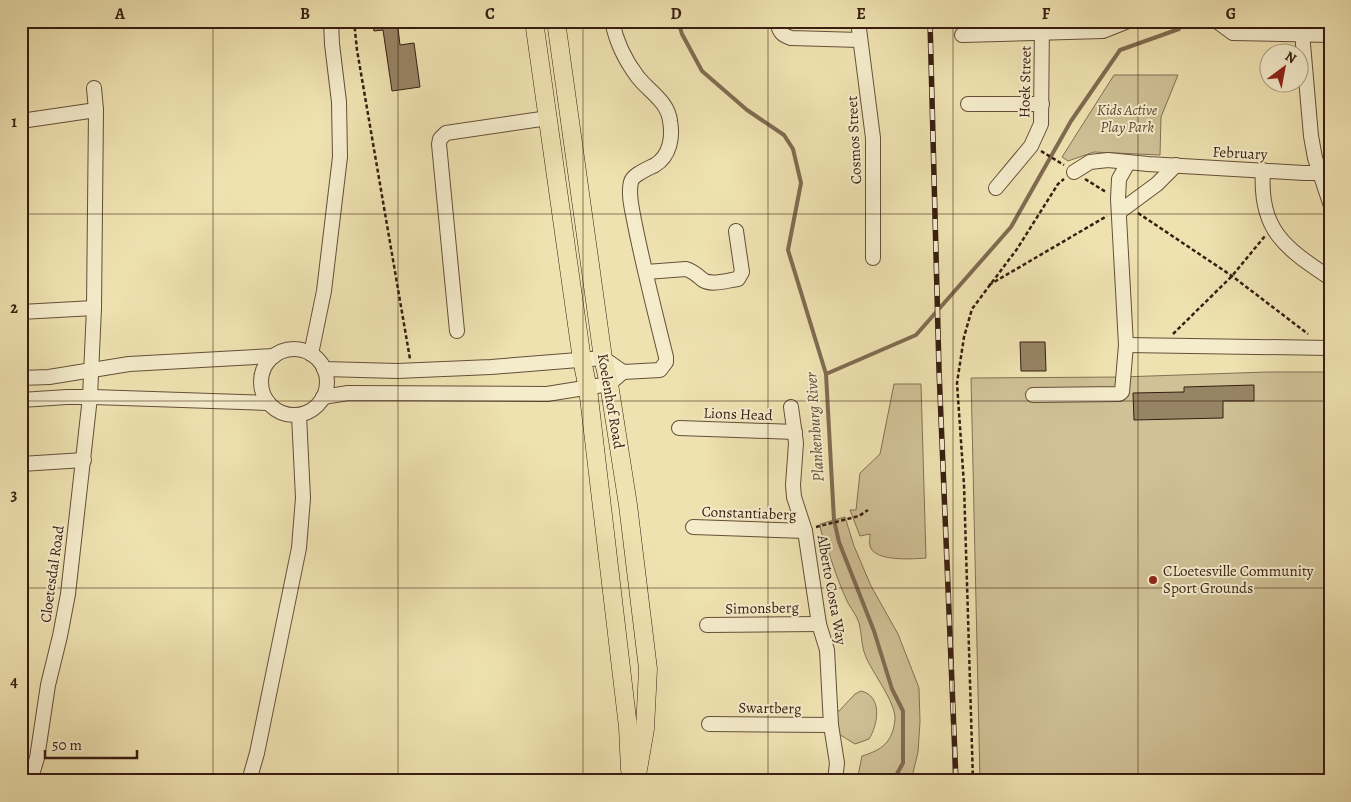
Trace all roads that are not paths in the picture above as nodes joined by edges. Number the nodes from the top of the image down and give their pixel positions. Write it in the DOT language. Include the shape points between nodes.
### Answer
graph roads {
  1 [pos="331,21"];
  2 [pos="534,21"];
  3 [pos="556,21"];
  4 [pos="612,21"];
  5 [pos="777,21"];
  6 [pos="858,21"];
  7 [pos="1128,21"];
  8 [pos="1218,22"];
  9 [pos="1042,27"];
  10 [pos="1301,28"];
  11 [pos="962,35"];
  12 [pos="1330,35"];
  13 [pos="860,40"];
  14 [pos="94,88"];
  15 [pos="968,104"];
  16 [pos="1042,104"];
  17 [pos="96,110"];
  18 [pos="548,118"];
  19 [pos="21,121"];
  20 [pos="1128,163"];
  21 [pos="1176,166"];
  22 [pos="1263,170"];
  23 [pos="1074,172"];
  24 [pos="1325,173"];
  25 [pos="996,188"];
  26 [pos="1330,203"];
  27 [pos="1121,206"];
  28 [pos="736,231"];
  29 [pos="873,258"];
  30 [pos="646,272"];
  31 [pos="1330,278"];
  32 [pos="94,308"];
  33 [pos="21,312"];
  34 [pos="457,331"];
  35 [pos="1126,345"];
  36 [pos="1327,348"];
  37 [pos="310,354"];
  38 [pos="274,356"];
  39 [pos="603,358"];
  40 [pos="582,360"];
  41 [pos="324,369"];
  42 [pos="91,370"];
  43 [pos="623,372"];
  44 [pos="21,378"];
  45 [pos="609,384"];
  46 [pos="588,389"];
  47 [pos="1032,395"];
  48 [pos="90,397"];
  49 [pos="323,397"];
  50 [pos="21,400"];
  51 [pos="268,402"];
  52 [pos="791,407"];
  53 [pos="299,414"];
  54 [pos="679,428"];
  55 [pos="795,432"];
  56 [pos="84,460"];
  57 [pos="21,464"];
  58 [pos="693,527"];
  59 [pos="809,530"];
  60 [pos="818,624"];
  61 [pos="707,625"];
  62 [pos="709,724"];
  63 [pos="831,725"];
  64 [pos="30,781"];
  65 [pos="249,781"];
  66 [pos="630,781"];
  67 [pos="636,781"];
  68 [pos="835,781"];
  1 -- 37 [label="street" via="339,102 340,157 324,291"];
  2 -- 18 [label="main road, Koelenhof Road"];
  3 -- 39 [label="main road, Koelenhof Road"];
  4 -- 30 [label="street" via="624,58 664,105 670,120 671,140 667,152 656,165 631,181 631,201"];
  5 -- 13 [label="street" via="779,31 791,38"];
  6 -- 13 [label="street, Cosmos Street"];
  7 -- 9 [label="street" via="1103,31"];
  8 -- 10 [label="street" via="1232,33"];
  9 -- 11 [label="street"];
  9 -- 16 [label="street, Hoek Street"];
  10 -- 12 [label="street"];
  10 -- 24 [label="street" via="1315,158"];
  13 -- 29 [label="street, Cosmos Street" via="873,138"];
  14 -- 17 [label="street, Cloetesdal Road"];
  15 -- 16 [label="street"];
  16 -- 25 [label="street, Hoek Street" via="1041,124 1036,137"];
  17 -- 19 [label="street"];
  17 -- 32 [label="street, Cloetesdal Road"];
  18 -- 34 [label="street" via="446,133 440,139"];
  18 -- 40 [label="main road, Koelenhof Road"];
  20 -- 21 [label="street, February"];
  20 -- 23 [label="street, February" via="1090,162"];
  20 -- 27 [label="street" via="1119,179"];
  21 -- 22 [label="street, February"];
  21 -- 27 [label="street" via="1157,184"];
  22 -- 24 [label="street, February"];
  22 -- 31 [label="street" via="1262,195 1265,212 1273,227 1294,252"];
  24 -- 26 [label="street"];
  27 -- 35 [label="street"];
  28 -- 30 [label="street" via="742,272 738,279 709,283 686,269"];
  30 -- 43 [label="street" via="666,362 660,370"];
  32 -- 33 [label="street"];
  32 -- 42 [label="street, Cloetesdal Road"];
  35 -- 36 [label="street"];
  35 -- 47 [label="street" via="1121,393"];
  37 -- 38 [label="street" via="292,349"];
  37 -- 41 [label="street"];
  38 -- 42 [label="street" via="129,364"];
  38 -- 51 [label="street" via="262,373 262,388"];
  39 -- 40 [label="street"];
  39 -- 43 [label="street"];
  39 -- 45 [label="main road, Koelenhof Road"];
  40 -- 41 [label="street" via="412,370"];
  40 -- 46 [label="main road, Koelenhof Road"];
  41 -- 49 [label="street" via="326,388"];
  42 -- 44 [label="street"];
  42 -- 48 [label="street, Cloetesdal Road"];
  43 -- 45 [label="street"];
  45 -- 46 [label="street"];
  45 -- 67 [label="main road, Koelenhof Road" via="648,668"];
  46 -- 49 [label="street" via="547,394 348,393"];
  46 -- 66 [label="main road, Koelenhof Road" via="628,727"];
  48 -- 50 [label="street"];
  48 -- 51 [label="street"];
  48 -- 56 [label="street, Cloetesdal Road"];
  49 -- 53 [label="street" via="313,408"];
  51 -- 53 [label="street" via="282,413"];
  52 -- 55 [label="street, Alberto Costa Way"];
  53 -- 65 [label="street" via="303,498 299,548"];
  54 -- 55 [label="street, Lions Head"];
  55 -- 59 [label="street, Alberto Costa Way" via="792,485"];
  56 -- 57 [label="street"];
  56 -- 64 [label="street, Cloetesdal Road" via="68,594"];
  58 -- 59 [label="street, Constantiaberg"];
  59 -- 60 [label="street, Alberto Costa Way"];
  60 -- 61 [label="street, Simonsberg"];
  60 -- 63 [label="street, Alberto Costa Way" via="827,650"];
  62 -- 63 [label="street, Swartberg"];
  63 -- 68 [label="street, Alberto Costa Way" via="837,763"];
}
